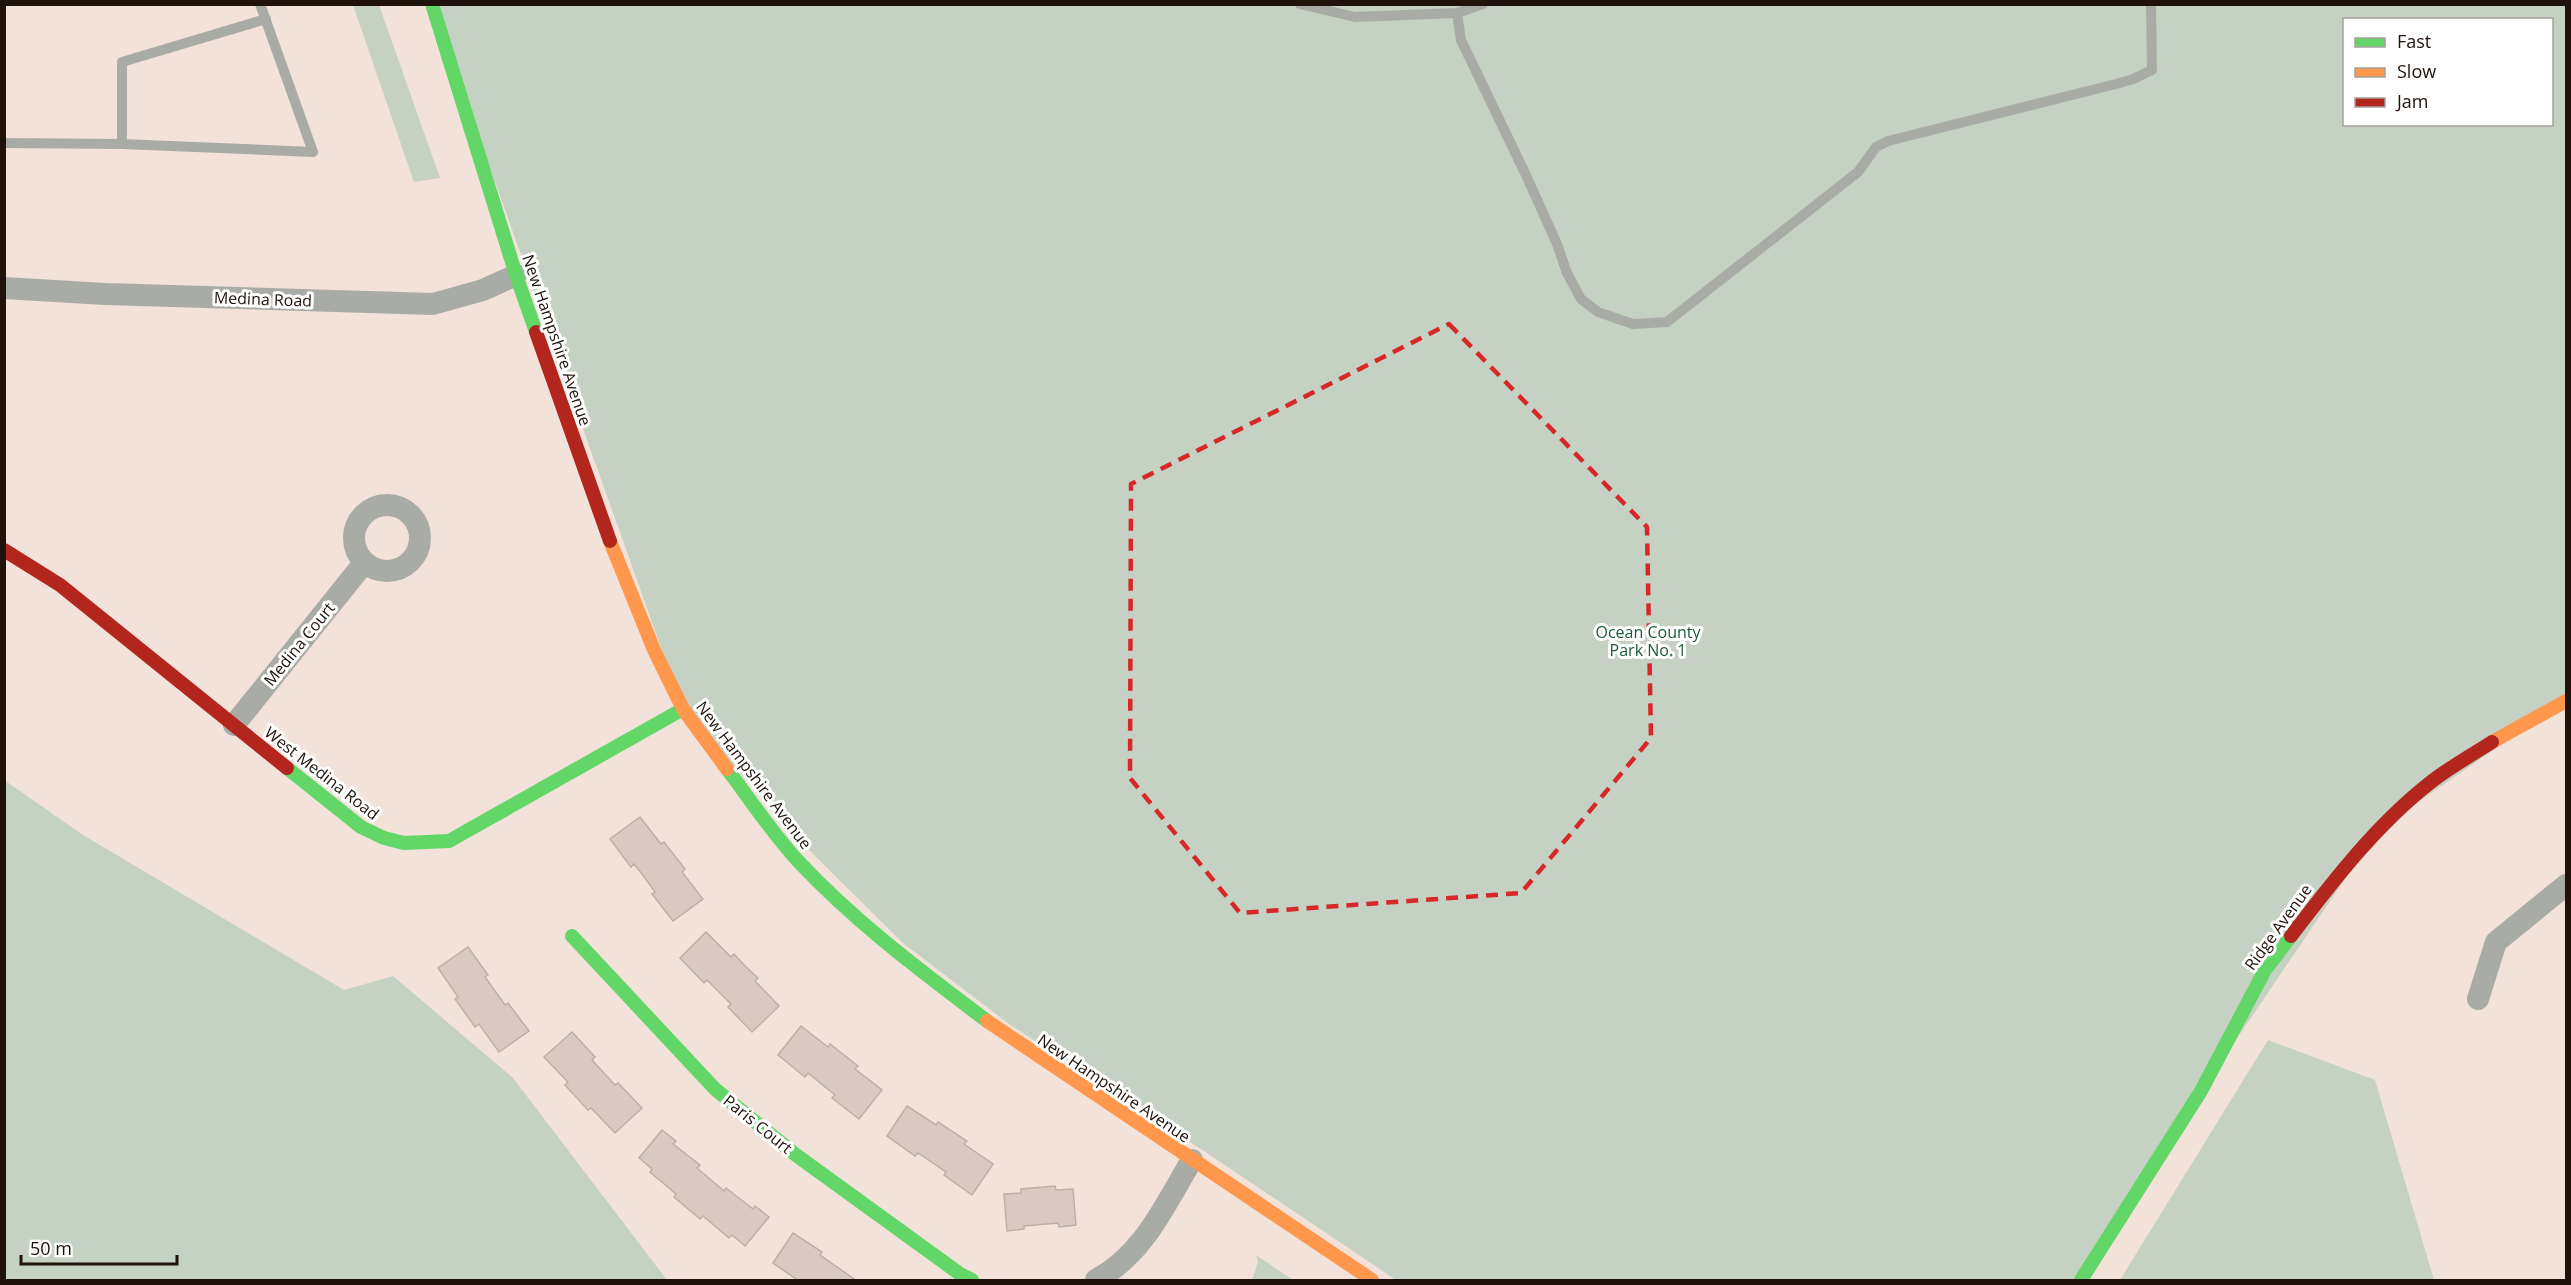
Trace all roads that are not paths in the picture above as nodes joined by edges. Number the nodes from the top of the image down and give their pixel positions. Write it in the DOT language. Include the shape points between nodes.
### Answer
graph roads {
  1 [pos="260,4"];
  2 [pos="432,4"];
  3 [pos="1300,4"];
  4 [pos="1484,4"];
  5 [pos="2151,4"];
  6 [pos="1457,13"];
  7 [pos="266,19"];
  8 [pos="4,143"];
  9 [pos="122,144"];
  10 [pos="516,274"];
  11 [pos="4,288"];
  12 [pos="4,550"];
  13 [pos="364,563"];
  14 [pos="2565,704"];
  15 [pos="683,709"];
  16 [pos="234,725"];
  17 [pos="2566,885"];
  18 [pos="572,936"];
  19 [pos="2478,999"];
  20 [pos="1192,1160"];
  21 [pos="972,1281"];
  22 [pos="1096,1281"];
  23 [pos="1372,1281"];
  24 [pos="2081,1281"];
  1 -- 7 [label="lane"];
  2 -- 10 [label="street, New Hampshire Avenue"];
  3 -- 6 [label="lane" via="1355,17"];
  4 -- 6 [label="lane"];
  5 -- 6 [label="lane" via="2152,70 2116,84 1888,141 1876,147 1858,172 1667,322 1633,324 1598,312 1581,299 1461,40"];
  7 -- 9 [label="lane" via="122,62"];
  7 -- 9 [label="lane" via="313,152"];
  8 -- 9 [label="lane"];
  10 -- 11 [label="street, Medina Road" via="483,290 433,304"];
  10 -- 15 [label="street, New Hampshire Avenue" via="618,565"];
  12 -- 16 [label="street, West Medina Road" via="60,585"];
  13 -- 16 [label="street, Medina Court"];
  14 -- 24 [label="street, Ridge Avenue" via="2502,735 2431,782 2379,829 2330,884 2265,970 2201,1091"];
  15 -- 16 [label="street, West Medina Road" via="449,841 410,845 385,840 361,827"];
  15 -- 20 [label="street, New Hampshire Avenue" via="796,859 843,907 895,952 1002,1032"];
  17 -- 19 [label="street" via="2496,942"];
  18 -- 21 [label="street, Paris Court" via="715,1089 796,1155"];
  20 -- 22 [label="street" via="1140,1246 1116,1269"];
  20 -- 23 [label="street, New Hampshire Avenue"];
}
